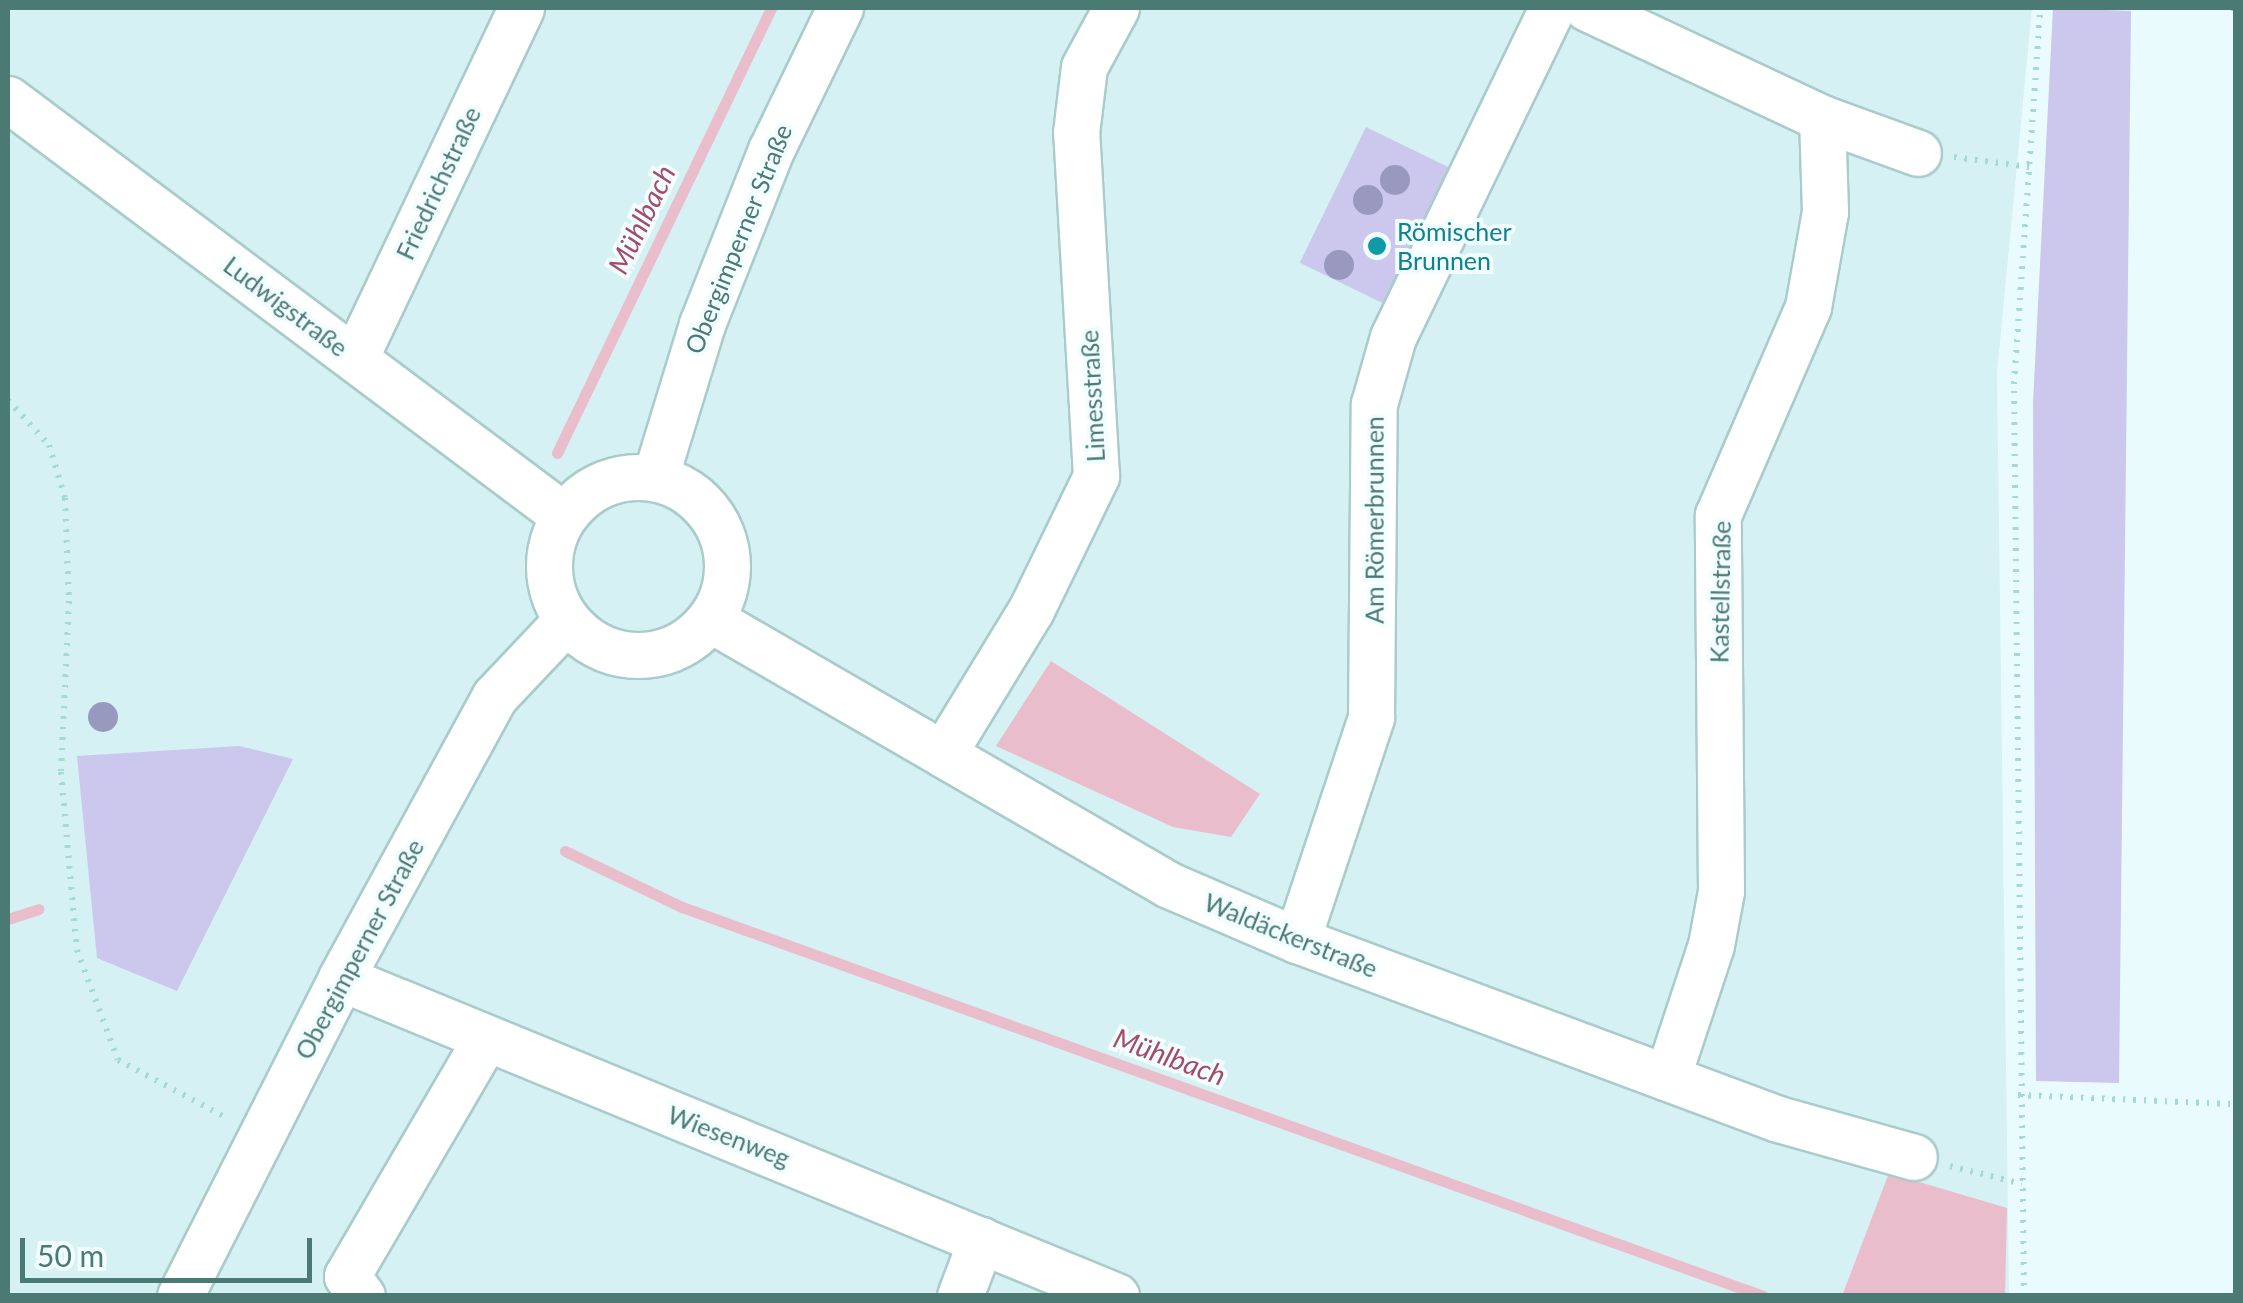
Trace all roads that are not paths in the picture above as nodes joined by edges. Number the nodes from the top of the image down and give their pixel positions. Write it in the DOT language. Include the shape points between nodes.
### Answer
graph roads {
  1 [pos="521,8"];
  2 [pos="840,8"];
  3 [pos="1116,8"];
  4 [pos="1552,8"];
  5 [pos="1587,8"];
  6 [pos="8,99"];
  7 [pos="1822,118"];
  8 [pos="1918,153"];
  9 [pos="355,358"];
  10 [pos="655,478"];
  11 [pos="563,515"];
  12 [pos="710,618"];
  13 [pos="566,621"];
  14 [pos="943,754"];
  15 [pos="1297,940"];
  16 [pos="341,978"];
  17 [pos="484,1042"];
  18 [pos="1667,1078"];
  19 [pos="1914,1157"];
  20 [pos="981,1240"];
  21 [pos="180,1296"];
  22 [pos="362,1296"];
  23 [pos="960,1296"];
  24 [pos="1116,1296"];
  1 -- 9 [label="street, Friedrichstraße"];
  2 -- 10 [label="street, Obergimperner Straße" via="771,150 709,306"];
  3 -- 14 [label="street, Limesstraße" via="1084,67 1076,133 1096,476 1031,610"];
  4 -- 15 [label="street, Am Römerbrunnen" via="1393,337 1374,404 1371,717"];
  5 -- 7 [label="street"];
  6 -- 9 [label="street, Ludwigstraße"];
  7 -- 8 [label="street"];
  7 -- 18 [label="street, Kastellstraße" via="1825,212 1808,306 1718,516 1721,891 1711,946"];
  9 -- 11 [label="street, Ludwigstraße"];
  10 -- 11 [label="street" via="626,476 590,489"];
  10 -- 12 [label="street" via="696,497 719,526 728,563 722,600"];
  11 -- 13 [label="street" via="549,550 550,588"];
  12 -- 13 [label="street" via="668,651 631,656 595,645"];
  12 -- 14 [label="street, Waldäckerstraße"];
  13 -- 16 [label="street, Obergimperner Straße" via="496,696"];
  14 -- 15 [label="street, Waldäckerstraße" via="1169,885"];
  15 -- 18 [label="street, Waldäckerstraße"];
  16 -- 17 [label="street, Wiesenweg"];
  16 -- 21 [label="street, Obergimperner Straße"];
  17 -- 20 [label="street, Wiesenweg"];
  17 -- 22 [label="street" via="347,1276"];
  18 -- 19 [label="street, Waldäckerstraße" via="1778,1119"];
  20 -- 23 [label="street"];
  20 -- 24 [label="street, Wiesenweg"];
}
